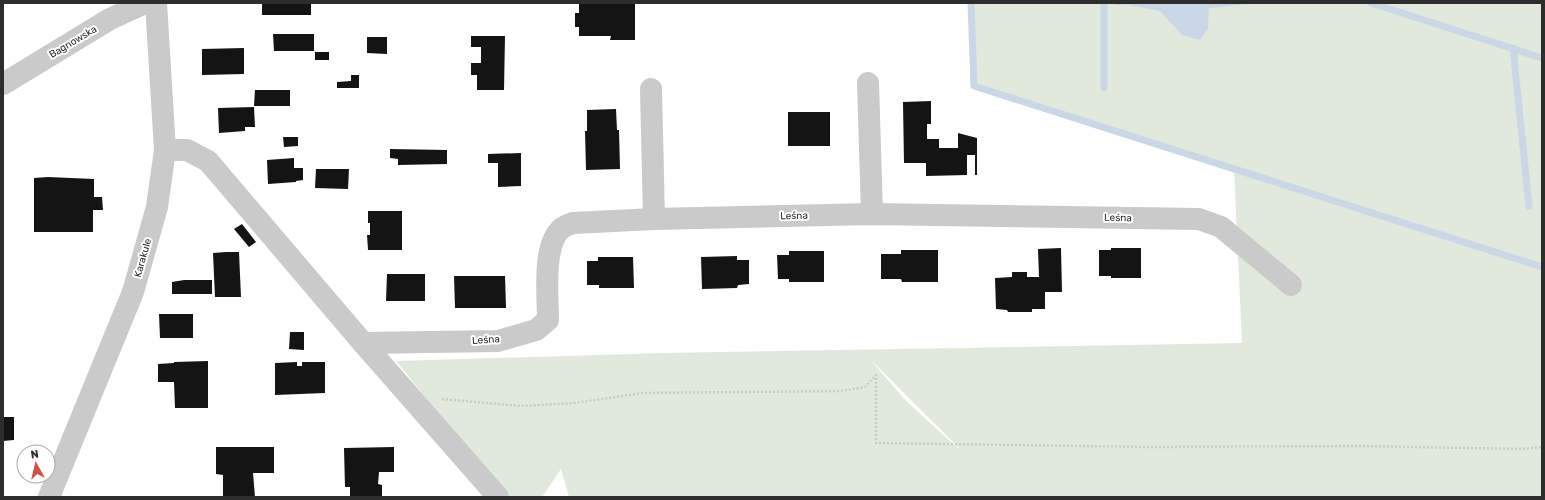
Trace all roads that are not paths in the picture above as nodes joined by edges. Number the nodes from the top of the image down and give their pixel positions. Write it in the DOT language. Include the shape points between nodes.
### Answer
graph roads {
  1 [pos="145,3"];
  2 [pos="156,3"];
  3 [pos="868,83"];
  4 [pos="3,84"];
  5 [pos="651,89"];
  6 [pos="165,150"];
  7 [pos="872,214"];
  8 [pos="654,219"];
  9 [pos="1291,285"];
  10 [pos="363,343"];
  11 [pos="49,497"];
  12 [pos="498,497"];
  1 -- 4 [label="street, Bagnowska" via="110,19"];
  2 -- 6 [label="street, Karakule"];
  3 -- 7 [label="street"];
  5 -- 8 [label="street"];
  6 -- 10 [label="street" via="187,150 208,161"];
  6 -- 11 [label="street, Karakule" via="157,208 133,292"];
  7 -- 8 [label="street, Leśna"];
  7 -- 9 [label="street, Leśna" via="1199,219 1221,227"];
  8 -- 10 [label="street, Leśna" via="573,223 562,227 555,236 548,260 548,320 536,330 498,341"];
  10 -- 12 [label="street"];
}
